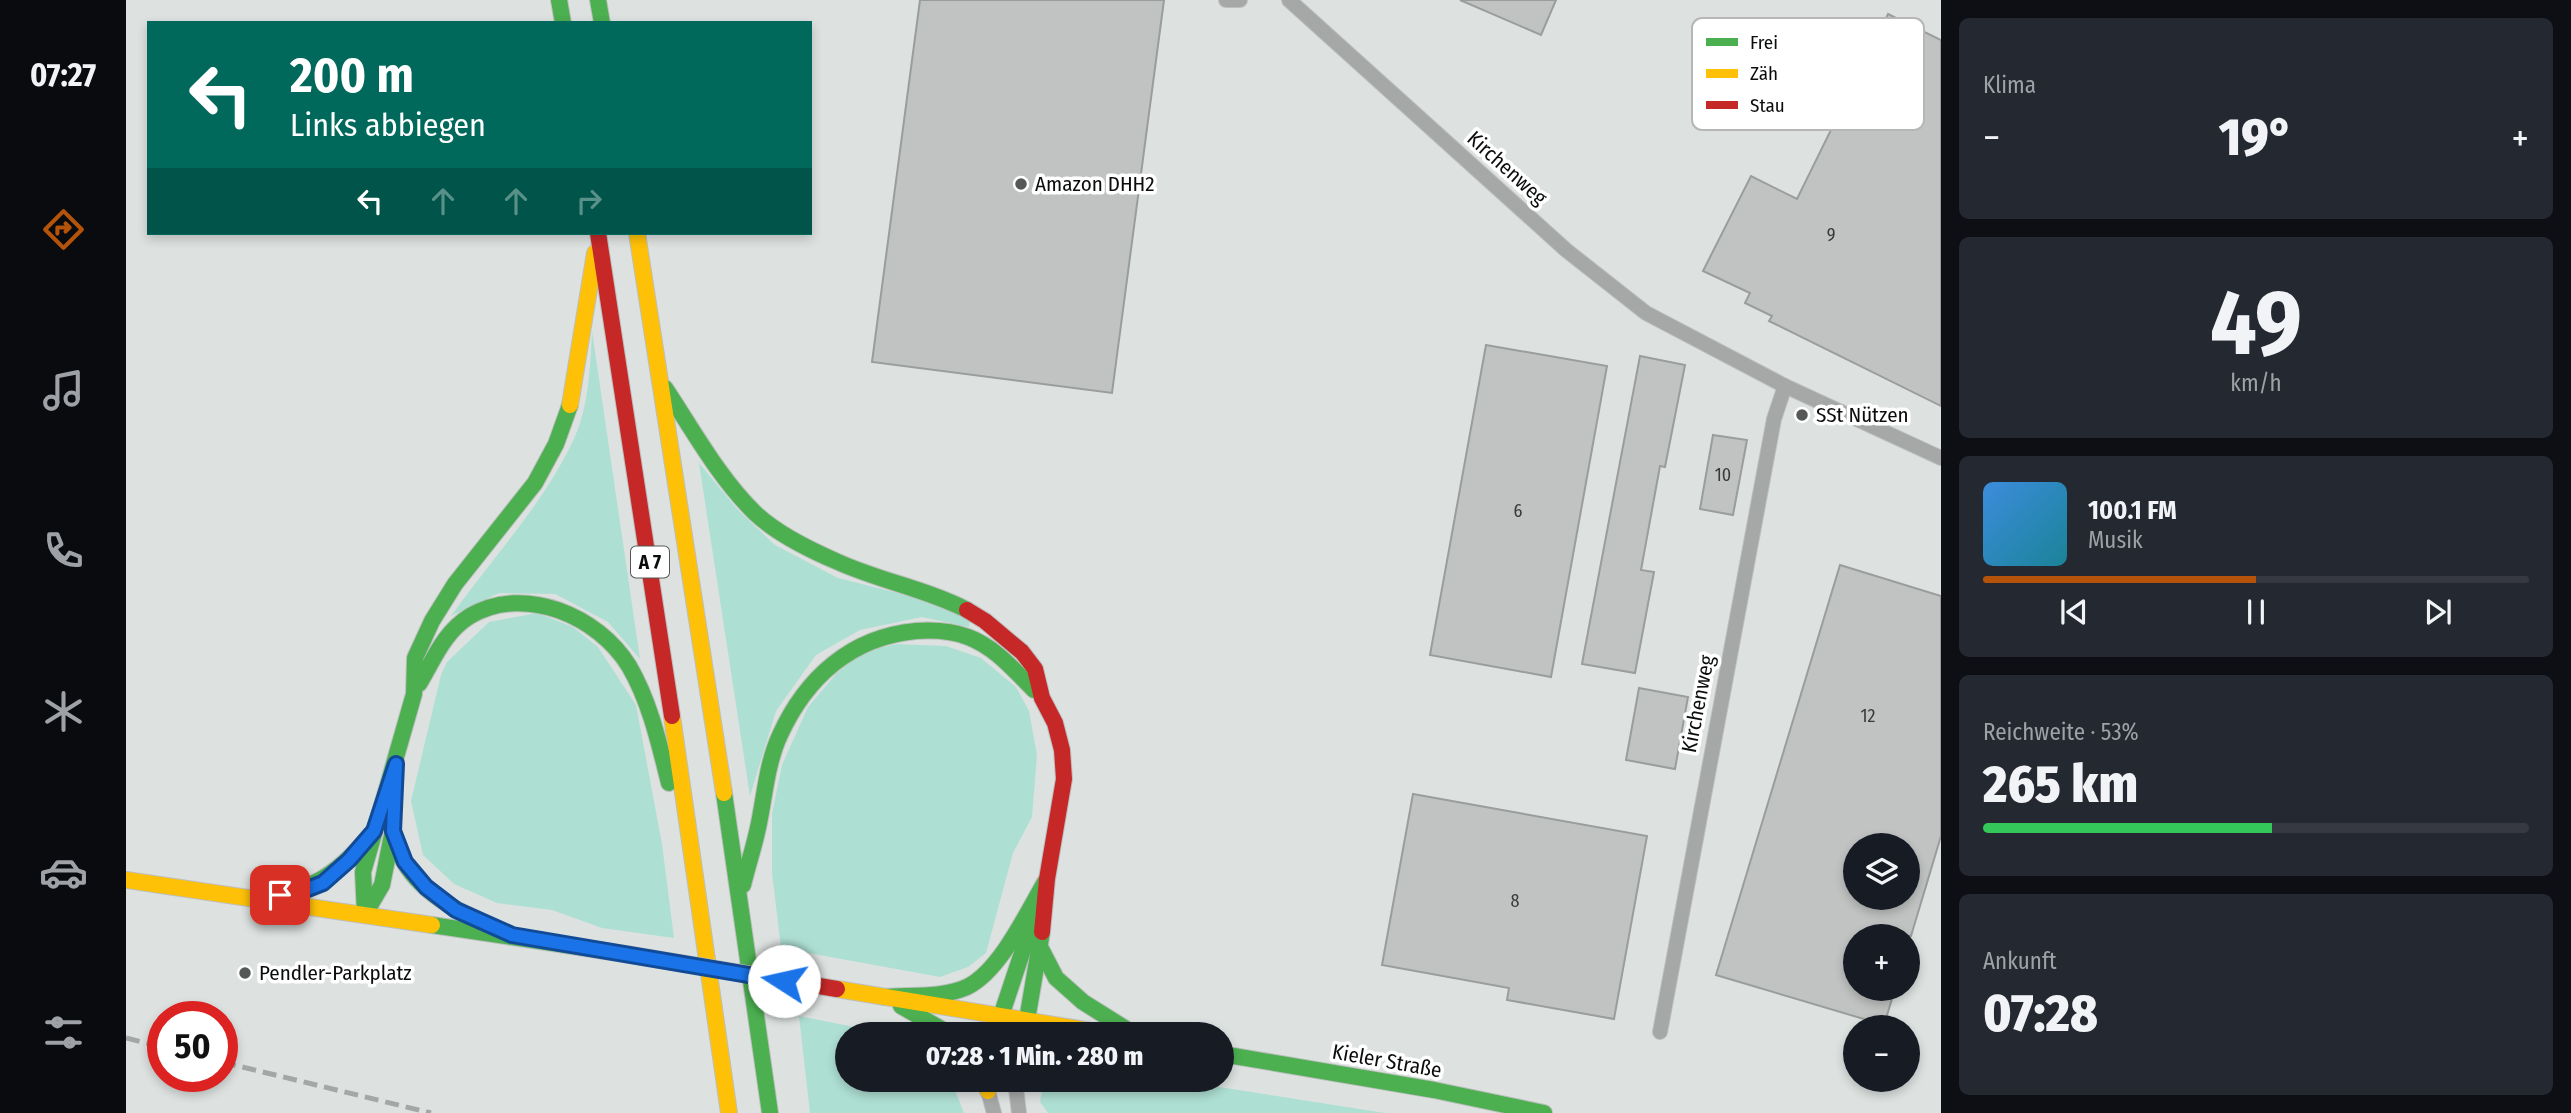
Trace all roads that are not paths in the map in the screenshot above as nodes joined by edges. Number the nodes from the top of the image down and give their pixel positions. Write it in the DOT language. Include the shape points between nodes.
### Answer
graph roads {
  1 [pos="559,0"];
  2 [pos="598,0"];
  3 [pos="1226,0"];
  4 [pos="1240,0"];
  5 [pos="1289,0"];
  6 [pos="563,21"];
  7 [pos="602,21"];
  8 [pos="598,235"];
  9 [pos="598,235"];
  10 [pos="637,235"];
  11 [pos="662,383"];
  12 [pos="1785,386"];
  13 [pos="1941,458"];
  14 [pos="414,694"];
  15 [pos="1042,698"];
  16 [pos="396,764"];
  17 [pos="374,831"];
  18 [pos="393,831"];
  19 [pos="1047,879"];
  20 [pos="126,880"];
  21 [pos="698,892"];
  22 [pos="740,895"];
  23 [pos="259,898"];
  24 [pos="365,914"];
  25 [pos="512,935"];
  26 [pos="1041,948"];
  27 [pos="885,997"];
  28 [pos="1001,1016"];
  29 [pos="929,1022"];
  30 [pos="1000,1022"];
  31 [pos="1015,1022"];
  32 [pos="1027,1022"];
  33 [pos="1115,1022"];
  34 [pos="1660,1032"];
  35 [pos="1234,1056"];
  36 [pos="989,1092"];
  37 [pos="1016,1092"];
  38 [pos="730,1113"];
  39 [pos="770,1113"];
  40 [pos="994,1113"];
  41 [pos="1018,1113"];
  42 [pos="1544,1113"];
  1 -- 6 [label="main road"];
  2 -- 7 [label="main road"];
  3 -- 4 [label="street"];
  5 -- 12 [label="street, Kirchenweg" via="1611,288 1674,330"];
  8 -- 14 [label="main road" via="572,398 556,444 535,483 455,584 432,621 415,658"];
  9 -- 21 [label="main road, A 7"];
  10 -- 11 [label="main road, A 7"];
  11 -- 15 [label="main road" via="721,472 756,514 815,552 920,589 985,621 1035,668"];
  11 -- 22 [label="main road, A 7"];
  12 -- 13 [label="street, Kirchenweg"];
  12 -- 34 [label="street, Kirchenweg" via="1769,446"];
  14 -- 16 [label="main road"];
  14 -- 21 [label="main road" via="439,646 466,620 484,611 512,604 542,604 571,612 598,630 626,662 646,701"];
  15 -- 19 [label="main road" via="1055,723 1064,779"];
  15 -- 22 [label="main road" via="1000,656 967,637 900,631 862,642 841,654 806,689 779,738"];
  16 -- 17 [label="main road"];
  16 -- 18 [label="main road"];
  17 -- 23 [label="main road" via="323,883 300,892"];
  17 -- 24 [label="main road" via="363,872"];
  18 -- 24 [label="main road" via="382,885"];
  18 -- 25 [label="main road" via="405,862 426,887 456,910"];
  19 -- 26 [label="main road"];
  19 -- 27 [label="main road" via="1006,945 969,986"];
  19 -- 28 [label="main road"];
  20 -- 23 [label="main road"];
  21 -- 38 [label="main road, A 7"];
  22 -- 39 [label="main road, A 7"];
  23 -- 24 [label="main road"];
  24 -- 25 [label="main road"];
  25 -- 27 [label="main road, bridge"];
  26 -- 32 [label="main road"];
  26 -- 33 [label="main road" via="1056,978"];
  27 -- 28 [label="main road"];
  27 -- 29 [label="main road"];
  28 -- 30 [label="street"];
  28 -- 31 [label="main road"];
  35 -- 42 [label="main road, Kieler Straße"];
  36 -- 40 [label="street"];
  37 -- 41 [label="street"];
}
